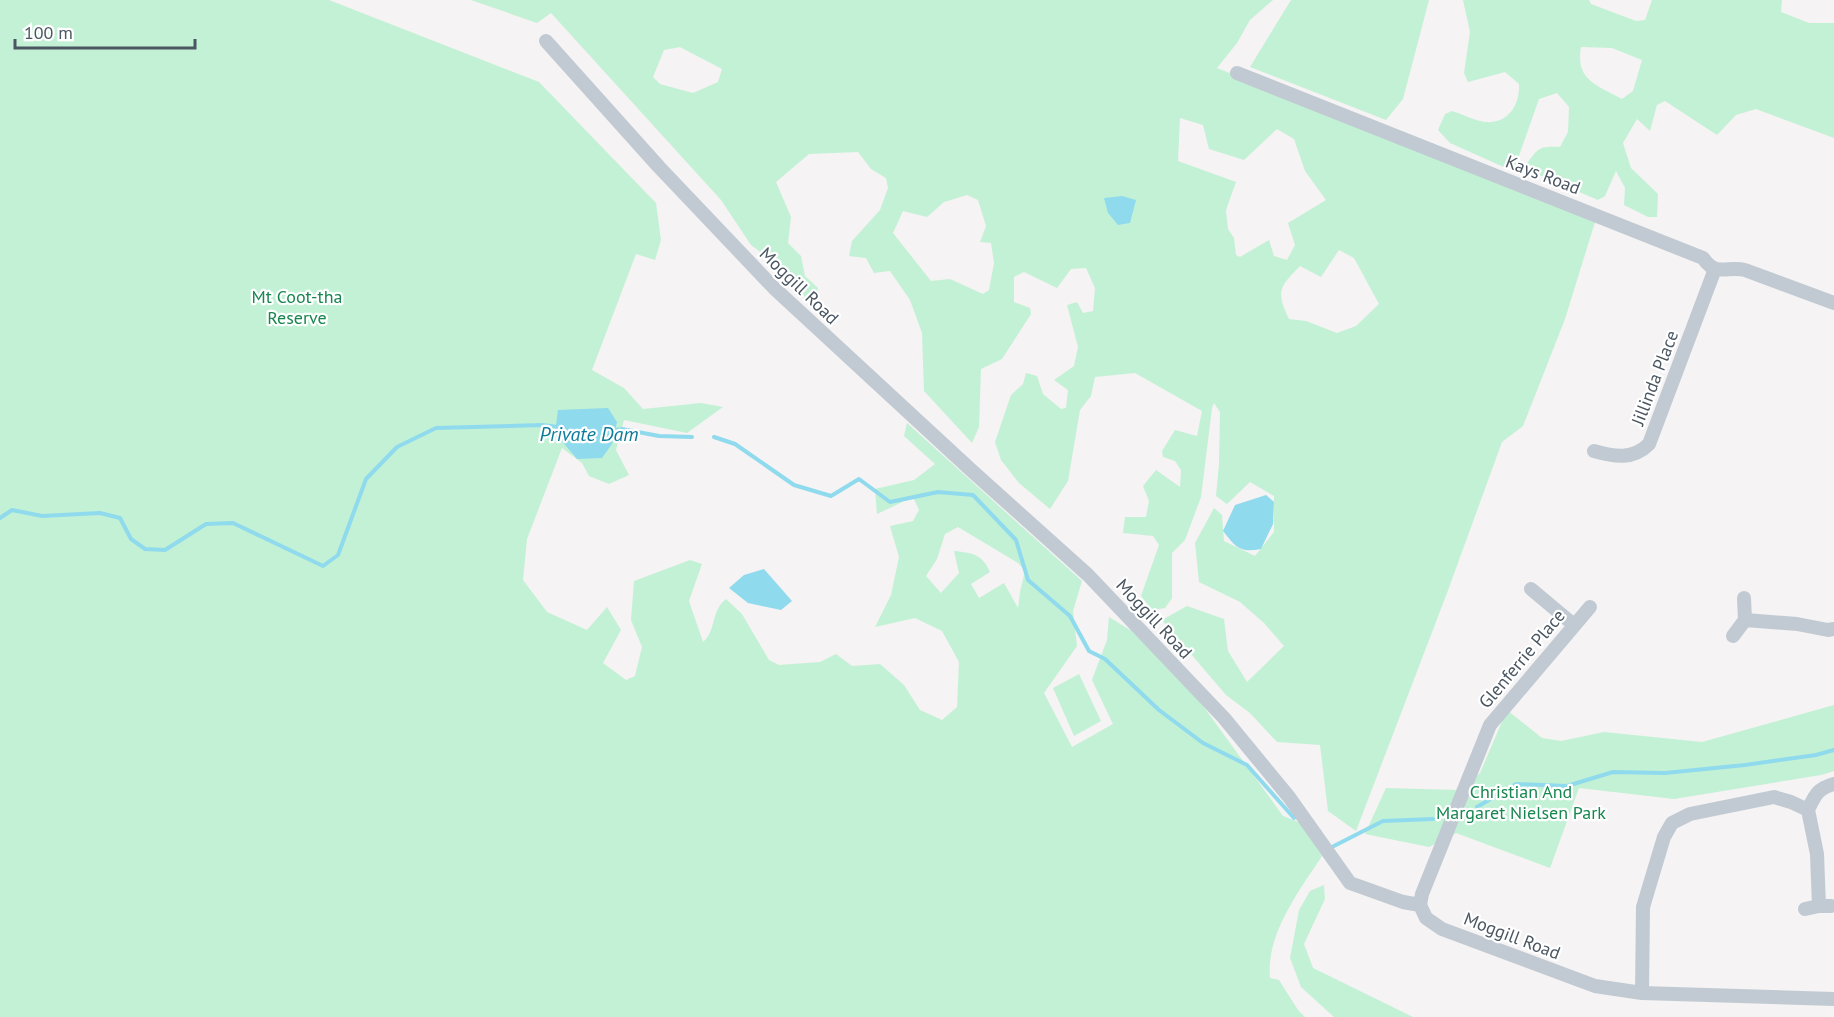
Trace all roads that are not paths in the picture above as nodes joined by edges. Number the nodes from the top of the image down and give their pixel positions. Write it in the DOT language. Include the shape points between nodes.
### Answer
graph roads {
  1 [pos="546,41"];
  2 [pos="1236,73"];
  3 [pos="1714,269"];
  4 [pos="1834,303"];
  5 [pos="1594,451"];
  6 [pos="1532,589"];
  7 [pos="1744,598"];
  8 [pos="1590,607"];
  9 [pos="1745,620"];
  10 [pos="1574,625"];
  11 [pos="1834,629"];
  12 [pos="1733,636"];
  13 [pos="1834,784"];
  14 [pos="1808,810"];
  15 [pos="1420,905"];
  16 [pos="1818,907"];
  17 [pos="1642,993"];
  18 [pos="1834,999"];
  1 -- 15 [label="street, Moggill Road" via="774,288 1088,575 1224,718 1295,806 1350,883"];
  2 -- 3 [label="street, Kays Road" via="1703,258"];
  3 -- 4 [label="street" via="1745,270"];
  3 -- 5 [label="street, Jillinda Place" via="1649,444 1640,453 1622,456"];
  6 -- 10 [label="street"];
  7 -- 9 [label="street"];
  8 -- 10 [label="street, Glenferrie Place"];
  9 -- 11 [label="street"];
  9 -- 12 [label="street"];
  10 -- 15 [label="street, Glenferrie Place" via="1490,725"];
  13 -- 14 [label="street" via="1815,795"];
  14 -- 16 [label="street" via="1816,854"];
  14 -- 17 [label="street" via="1774,797 1690,814 1672,823 1643,907"];
  15 -- 17 [label="street, Moggill Road" via="1426,918 1442,929 1595,986"];
  17 -- 18 [label="street, Moggill Road"];
}
